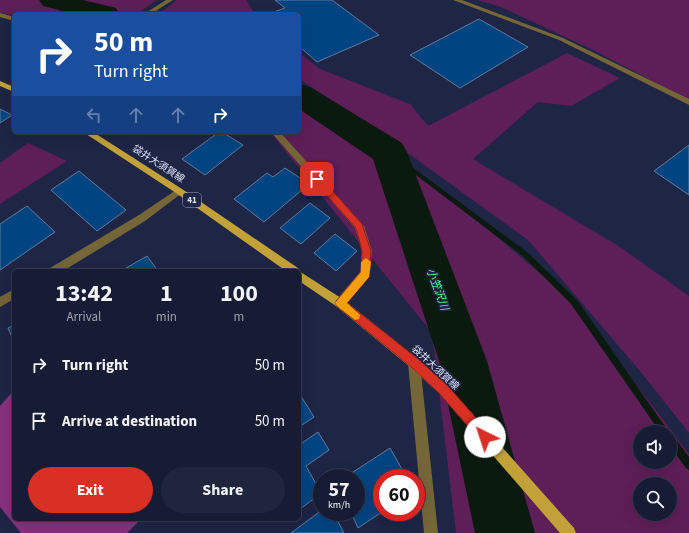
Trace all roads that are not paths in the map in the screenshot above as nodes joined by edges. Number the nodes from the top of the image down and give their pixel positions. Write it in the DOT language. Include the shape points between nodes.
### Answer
graph roads {
  1 [pos="170,0"];
  2 [pos="456,0"];
  3 [pos="149,12"];
  4 [pos="0,15"];
  5 [pos="12,18"];
  6 [pos="0,83"];
  7 [pos="12,89"];
  8 [pos="689,102"];
  9 [pos="90,134"];
  10 [pos="277,134"];
  11 [pos="179,191"];
  12 [pos="57,269"];
  13 [pos="291,269"];
  14 [pos="301,276"];
  15 [pos="12,295"];
  16 [pos="0,302"];
  17 [pos="340,303"];
  18 [pos="414,363"];
  19 [pos="569,532"];
  20 [pos="431,533"];
  1 -- 3 [label="street"];
  2 -- 8 [label="street" via="561,39"];
  4 -- 5 [label="street"];
  6 -- 7 [label="main road"];
  9 -- 11 [label="main road, 袋井大須賀線 / 41"];
  10 -- 17 [label="street" via="359,226 367,251 365,274"];
  11 -- 12 [label="street" via="142,218"];
  11 -- 13 [label="main road, 袋井大須賀線 / 41"];
  14 -- 17 [label="main road, 袋井大須賀線"];
  15 -- 16 [label="street"];
  17 -- 18 [label="main road, 袋井大須賀線"];
  18 -- 19 [label="main road, 袋井大須賀線" via="443,389"];
  18 -- 20 [label="street"];
}
